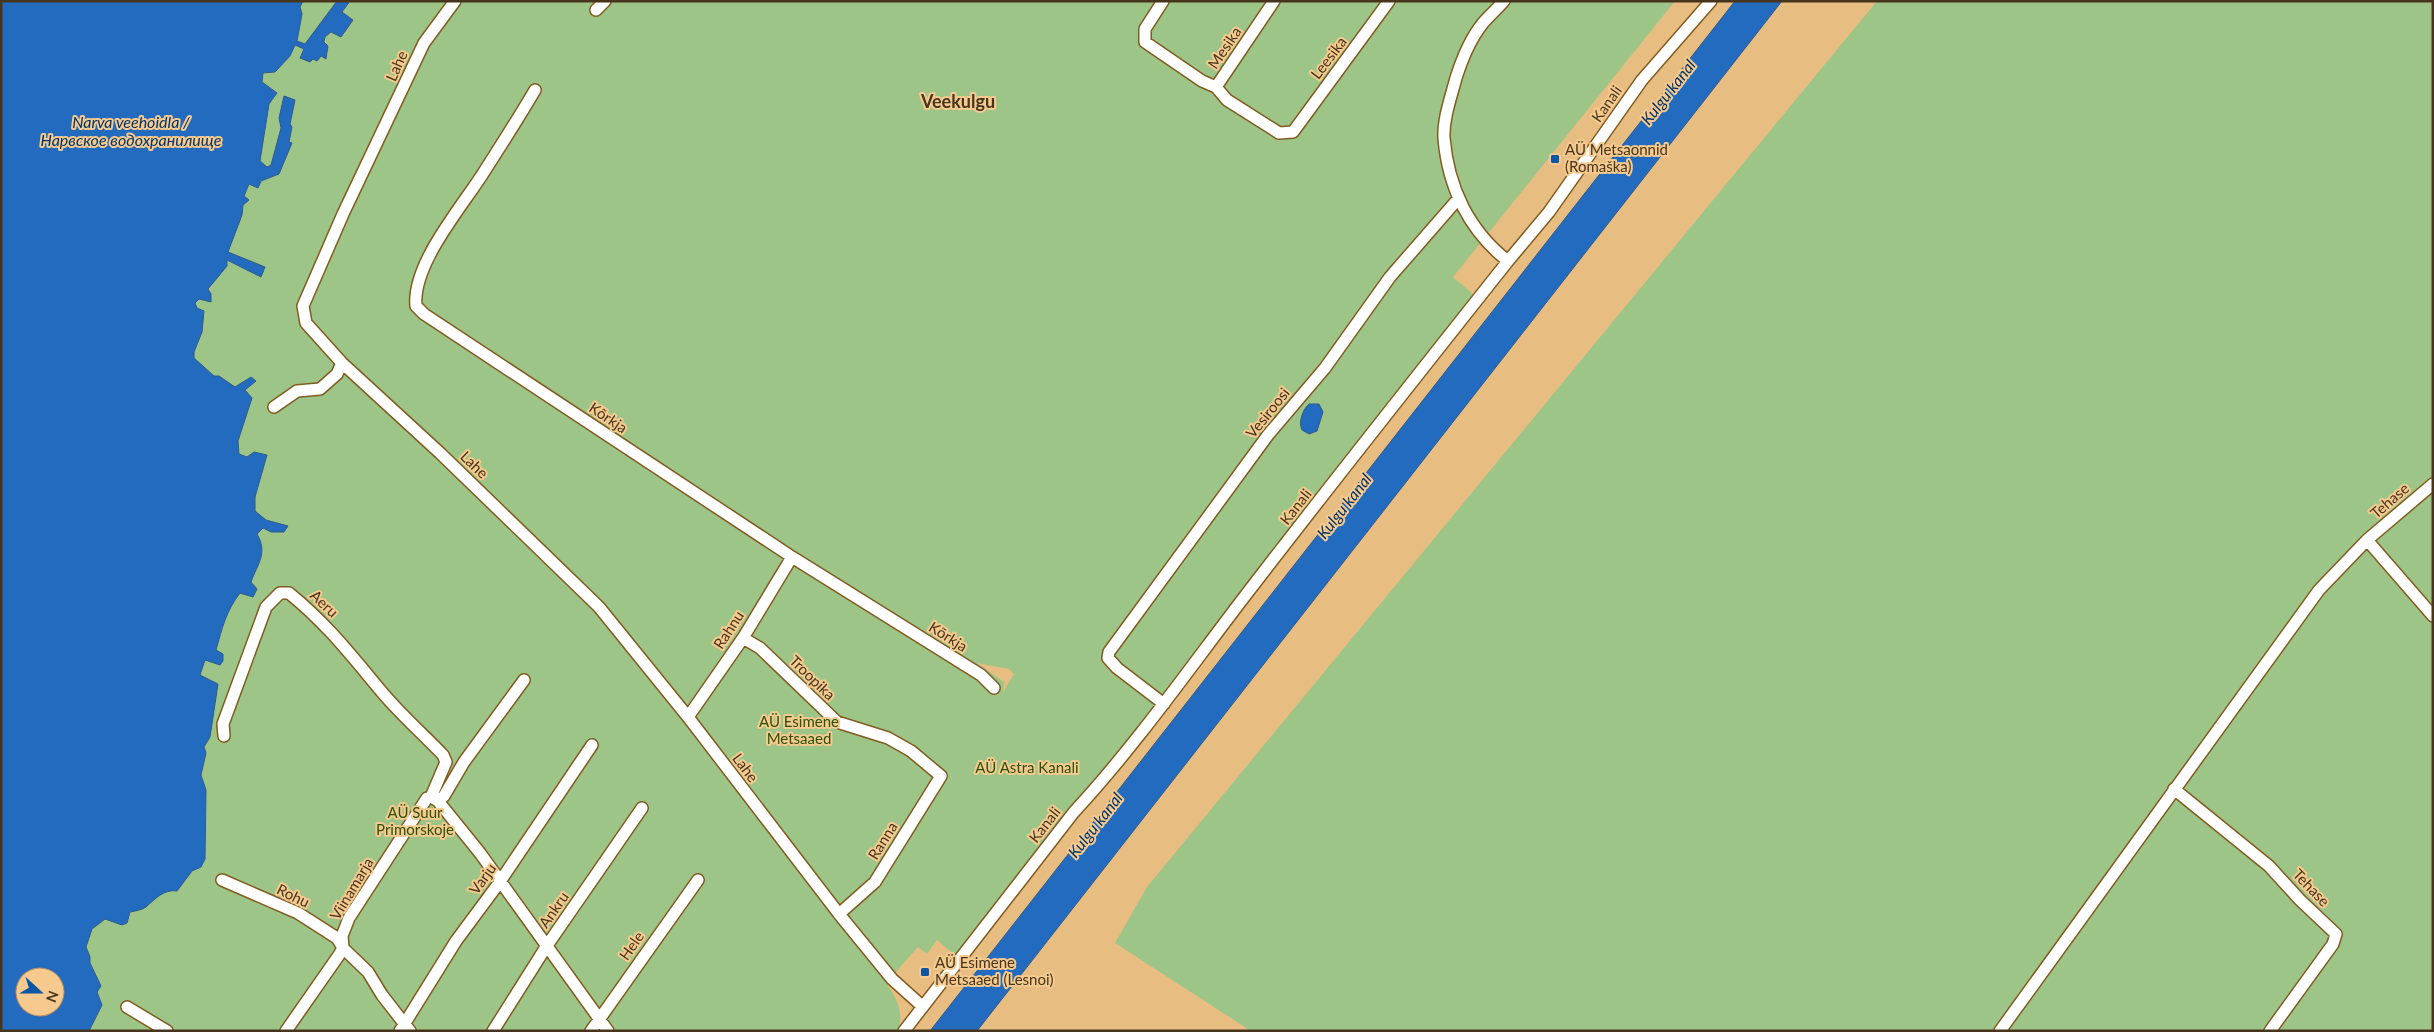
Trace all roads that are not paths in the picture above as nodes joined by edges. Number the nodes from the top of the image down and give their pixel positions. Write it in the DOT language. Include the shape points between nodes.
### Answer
graph roads {
  1 [pos="455,1"];
  2 [pos="605,1"];
  3 [pos="1163,1"];
  4 [pos="1274,1"];
  5 [pos="1390,1"];
  6 [pos="1504,1"];
  7 [pos="1710,1"];
  8 [pos="596,10"];
  9 [pos="1216,87"];
  10 [pos="535,90"];
  11 [pos="1458,199"];
  12 [pos="1508,261"];
  13 [pos="342,363"];
  14 [pos="274,408"];
  15 [pos="2433,484"];
  16 [pos="2367,540"];
  17 [pos="792,557"];
  18 [pos="2433,616"];
  19 [pos="743,638"];
  20 [pos="524,680"];
  21 [pos="994,688"];
  22 [pos="1164,704"];
  23 [pos="688,717"];
  24 [pos="224,736"];
  25 [pos="592,745"];
  26 [pos="941,776"];
  27 [pos="2174,789"];
  28 [pos="435,799"];
  29 [pos="642,808"];
  30 [pos="222,880"];
  31 [pos="698,880"];
  32 [pos="500,883"];
  33 [pos="839,914"];
  34 [pos="343,948"];
  35 [pos="546,948"];
  36 [pos="922,1006"];
  37 [pos="127,1007"];
  38 [pos="599,1018"];
  39 [pos="405,1028"];
  40 [pos="167,1031"];
  41 [pos="286,1031"];
  42 [pos="493,1031"];
  43 [pos="591,1031"];
  44 [pos="608,1031"];
  45 [pos="904,1031"];
  46 [pos="2000,1031"];
  47 [pos="2270,1031"];
  1 -- 13 [label="street, Lahe" via="424,43 303,306 306,323"];
  2 -- 8 [label="street"];
  3 -- 9 [label="street" via="1144,29 1146,42 1202,81"];
  4 -- 9 [label="street, Mesika"];
  5 -- 9 [label="street, Leesika" via="1293,132 1279,134 1227,100"];
  6 -- 11 [label="street" via="1482,24 1464,55 1449,102 1444,137"];
  7 -- 12 [label="street, Kanali" via="1642,80 1549,212"];
  10 -- 17 [label="street, Kõrkja" via="433,249 420,278 415,295 416,306"];
  11 -- 12 [label="street" via="1478,231"];
  11 -- 22 [label="street, Vesiroosi" via="1390,277 1325,368 1268,435 1109,652 1108,658 1117,668"];
  12 -- 22 [label="street, Kanali"];
  13 -- 14 [label="street" via="337,374 320,389 297,391"];
  13 -- 23 [label="street, Lahe" via="599,607"];
  15 -- 16 [label="street, Tehase"];
  16 -- 18 [label="street, Tehase"];
  16 -- 27 [label="street, Tehase" via="2319,590"];
  17 -- 19 [label="street, Rahnu"];
  17 -- 21 [label="street, Kõrkja" via="981,675"];
  19 -- 23 [label="street, Rahnu"];
  19 -- 26 [label="street, Troopika" via="760,648 837,722 888,738"];
  20 -- 28 [label="street, Viinamarja" via="464,762 444,796"];
  22 -- 36 [label="street, Kanali" via="1103,782 1074,812"];
  23 -- 33 [label="street, Lahe"];
  24 -- 28 [label="street, Aeru" via="223,724 266,607 280,593 289,593 343,643 382,693 443,755 446,762"];
  25 -- 32 [label="street, Varju"];
  26 -- 33 [label="street, Ranna" via="875,882"];
  27 -- 46 [label="street, Tehase"];
  27 -- 47 [label="street, Tehase" via="2269,866 2336,934 2333,944"];
  28 -- 32 [label="street" via="480,853"];
  28 -- 34 [label="street, Viinamarja" via="427,798 349,918 342,936"];
  29 -- 35 [label="street, Ankru"];
  30 -- 34 [label="street, Rohu" via="298,913 337,938"];
  31 -- 38 [label="street, Hele"];
  32 -- 35 [label="street"];
  32 -- 39 [label="street, Varju" via="456,941"];
  33 -- 36 [label="street, Lahe" via="892,978"];
  34 -- 39 [label="street, Rohu" via="368,972"];
  34 -- 41 [label="street, Viinamarja"];
  35 -- 38 [label="street"];
  35 -- 42 [label="street, Ankru"];
  36 -- 45 [label="street, Kanali"];
  37 -- 40 [label="street"];
  38 -- 43 [label="street, Hele"];
  38 -- 44 [label="street"];
}
